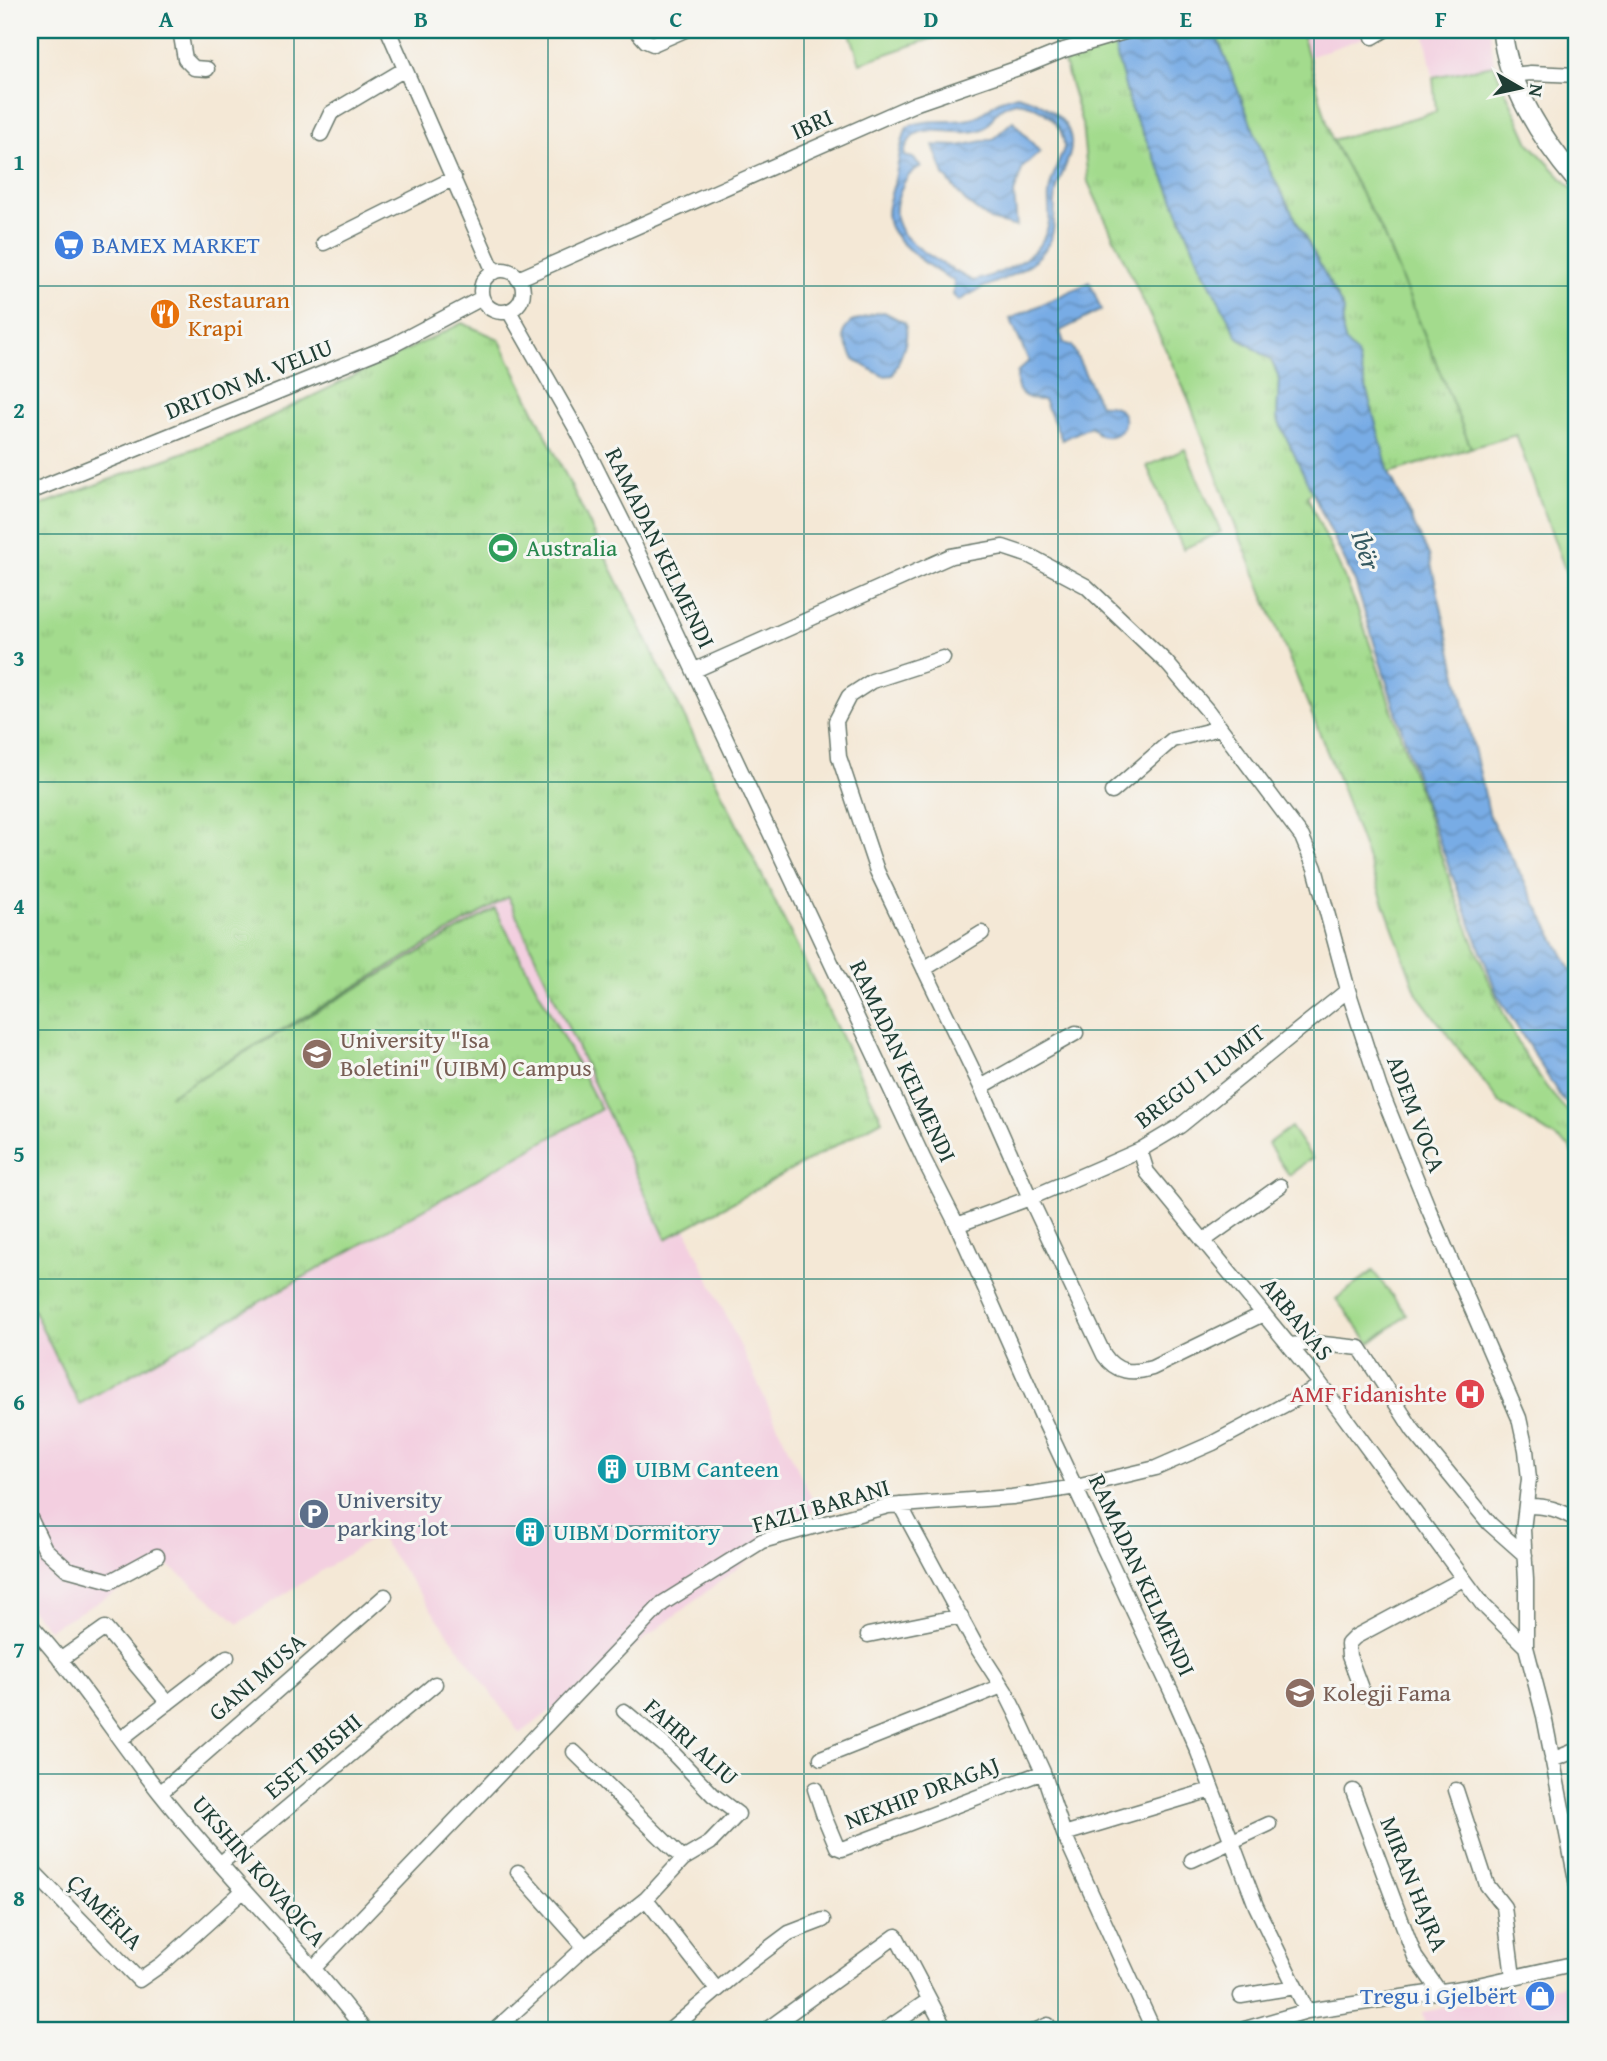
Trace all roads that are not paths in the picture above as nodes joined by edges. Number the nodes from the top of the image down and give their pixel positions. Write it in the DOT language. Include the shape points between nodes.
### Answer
graph roads {
  1 [pos="180,30"];
  2 [pos="388,30"];
  3 [pos="636,30"];
  4 [pos="685,30"];
  5 [pos="1131,30"];
  6 [pos="1502,30"];
  7 [pos="208,69"];
  8 [pos="405,69"];
  9 [pos="1512,75"];
  10 [pos="1577,75"];
  11 [pos="321,134"];
  12 [pos="454,178"];
  13 [pos="1577,181"];
  14 [pos="324,243"];
  15 [pos="494,272"];
  16 [pos="518,279"];
  17 [pos="482,298"];
  18 [pos="509,311"];
  19 [pos="30,492"];
  20 [pos="943,658"];
  21 [pos="695,670"];
  22 [pos="1220,728"];
  23 [pos="1112,792"];
  24 [pos="982,933"];
  25 [pos="924,969"];
  26 [pos="1348,990"];
  27 [pos="1076,1034"];
  28 [pos="981,1087"];
  29 [pos="1140,1150"];
  30 [pos="1280,1186"];
  31 [pos="1030,1198"];
  32 [pos="957,1225"];
  33 [pos="1203,1241"];
  34 [pos="1263,1314"];
  35 [pos="1289,1345"];
  36 [pos="1321,1386"];
  37 [pos="1076,1487"];
  38 [pos="900,1506"];
  39 [pos="1526,1507"];
  40 [pos="30,1518"];
  41 [pos="1577,1520"];
  42 [pos="1525,1555"];
  43 [pos="157,1556"];
  44 [pos="1463,1579"];
  45 [pos="385,1596"];
  46 [pos="961,1616"];
  47 [pos="30,1624"];
  48 [pos="868,1635"];
  49 [pos="1526,1647"];
  50 [pos="227,1657"];
  51 [pos="60,1660"];
  52 [pos="435,1684"];
  53 [pos="1002,1686"];
  54 [pos="1363,1694"];
  55 [pos="168,1703"];
  56 [pos="624,1711"];
  57 [pos="121,1739"];
  58 [pos="1577,1750"];
  59 [pos="574,1752"];
  60 [pos="821,1758"];
  61 [pos="1552,1760"];
  62 [pos="1043,1772"];
  63 [pos="815,1789"];
  64 [pos="1211,1790"];
  65 [pos="1456,1790"];
  66 [pos="1353,1791"];
  67 [pos="160,1793"];
  68 [pos="1269,1824"];
  69 [pos="1064,1835"];
  70 [pos="1230,1842"];
  71 [pos="683,1859"];
  72 [pos="1192,1860"];
  73 [pos="221,1863"];
  74 [pos="30,1868"];
  75 [pos="518,1872"];
  76 [pos="1577,1885"];
  77 [pos="243,1891"];
  78 [pos="646,1899"];
  79 [pos="823,1920"];
  80 [pos="585,1947"];
  81 [pos="1577,1963"];
  82 [pos="314,1968"];
  83 [pos="1513,1977"];
  84 [pos="1295,1987"];
  85 [pos="718,1990"];
  86 [pos="1439,1991"];
  87 [pos="1241,1996"];
  88 [pos="929,2000"];
  89 [pos="1307,2011"];
  90 [pos="365,2031"];
  91 [pos="494,2031"];
  92 [pos="669,2031"];
  93 [pos="765,2031"];
  94 [pos="884,2031"];
  95 [pos="946,2031"];
  96 [pos="1154,2031"];
  97 [pos="1238,2031"];
  1 -- 7 [label="street" via="184,59 194,68"];
  2 -- 8 [label="street"];
  3 -- 4 [label="street" via="653,44"];
  5 -- 16 [label="street, IBRI" via="917,103"];
  6 -- 9 [label="main road"];
  8 -- 11 [label="street" via="331,113"];
  8 -- 12 [label="street"];
  9 -- 10 [label="street"];
  9 -- 13 [label="main road" via="1532,119"];
  12 -- 14 [label="street"];
  12 -- 15 [label="street"];
  15 -- 16 [label="street" via="508,271"];
  15 -- 17 [label="street" via="482,285"];
  16 -- 18 [label="street" via="522,297"];
  17 -- 18 [label="street" via="495,311"];
  17 -- 19 [label="street, DRITON M. VELIU" via="393,345"];
  18 -- 21 [label="street, RAMADAN KELMENDI" via="578,432"];
  20 -- 25 [label="street" via="872,681 849,696 836,721 839,757 877,871"];
  21 -- 22 [label="street, ADEM VOCA" via="951,556 1003,547 1086,586 1166,662"];
  21 -- 32 [label="street, RAMADAN KELMENDI"];
  22 -- 23 [label="street" via="1172,740"];
  22 -- 26 [label="street, ADEM VOCA" via="1301,837 1315,868"];
  24 -- 25 [label="street"];
  25 -- 28 [label="street"];
  26 -- 29 [label="street, BREGU I LUMIT" via="1214,1100"];
  26 -- 39 [label="street, ADEM VOCA" via="1380,1089 1519,1418 1527,1450"];
  27 -- 28 [label="street"];
  28 -- 31 [label="street"];
  29 -- 31 [label="street, BREGU I LUMIT"];
  29 -- 33 [label="street, ARBANAS" via="1147,1172"];
  30 -- 33 [label="street"];
  31 -- 32 [label="street, BREGU I LUMIT"];
  31 -- 34 [label="street" via="1104,1355 1119,1370 1152,1368"];
  32 -- 37 [label="street, RAMADAN KELMENDI"];
  33 -- 34 [label="street, ARBANAS"];
  34 -- 35 [label="street, ARBANAS"];
  35 -- 36 [label="street, ARBANAS"];
  35 -- 42 [label="street" via="1360,1348 1419,1438 1490,1524"];
  36 -- 37 [label="street, FAZLI BARANI" via="1156,1468"];
  36 -- 44 [label="street, ARBANAS"];
  37 -- 38 [label="street, FAZLI BARANI"];
  37 -- 64 [label="street, RAMADAN KELMENDI" via="1172,1693"];
  38 -- 46 [label="street, NEXHIP DRAGAJ"];
  38 -- 82 [label="street, FAZLI BARANI" via="762,1541 663,1603"];
  39 -- 41 [label="street" via="1560,1510"];
  39 -- 42 [label="street, ADEM VOCA"];
  40 -- 43 [label="street" via="45,1549 68,1569 111,1581"];
  42 -- 49 [label="street, ADEM VOCA"];
  44 -- 49 [label="street, ARBANAS"];
  44 -- 54 [label="street" via="1348,1644"];
  45 -- 67 [label="street, GANI MUSA"];
  46 -- 48 [label="street"];
  46 -- 53 [label="street, NEXHIP DRAGAJ"];
  47 -- 51 [label="street, UKSHIN KOVAQICA"];
  49 -- 61 [label="street, ADEM VOCA"];
  50 -- 55 [label="street"];
  51 -- 55 [label="street" via="105,1629"];
  51 -- 57 [label="street, UKSHIN KOVAQICA"];
  52 -- 73 [label="street, ESET IBISHI"];
  53 -- 60 [label="street"];
  53 -- 62 [label="street, NEXHIP DRAGAJ"];
  55 -- 57 [label="street"];
  56 -- 71 [label="street, FAHRI ALIU" via="738,1814 710,1843"];
  57 -- 67 [label="street, UKSHIN KOVAQICA"];
  58 -- 61 [label="street"];
  59 -- 71 [label="street"];
  61 -- 76 [label="street, ADEM VOCA"];
  62 -- 63 [label="street, NEXHIP DRAGAJ" via="842,1849 837,1847"];
  62 -- 69 [label="street, NEXHIP DRAGAJ"];
  64 -- 69 [label="street"];
  64 -- 70 [label="street, RAMADAN KELMENDI"];
  65 -- 83 [label="street" via="1487,1885 1504,1907"];
  66 -- 86 [label="street, MIRAN HAJRA" via="1415,1957"];
  67 -- 73 [label="street, UKSHIN KOVAQICA"];
  68 -- 70 [label="street"];
  69 -- 96 [label="street, NEXHIP DRAGAJ"];
  70 -- 72 [label="street"];
  70 -- 84 [label="street"];
  71 -- 78 [label="street, FAHRI ALIU"];
  73 -- 77 [label="street, UKSHIN KOVAQICA"];
  74 -- 77 [label="street, ÇAMËRIA" via="139,1980"];
  75 -- 80 [label="street"];
  77 -- 82 [label="street, UKSHIN KOVAQICA"];
  78 -- 80 [label="street, FAHRI ALIU"];
  78 -- 85 [label="street"];
  79 -- 85 [label="street" via="789,1933"];
  80 -- 91 [label="street, FAHRI ALIU"];
  81 -- 83 [label="street, MIRAN HAJRA"];
  82 -- 90 [label="street, UKSHIN KOVAQICA"];
  83 -- 86 [label="street, MIRAN HAJRA"];
  84 -- 87 [label="street"];
  84 -- 89 [label="street"];
  85 -- 92 [label="street"];
  86 -- 89 [label="street, MIRAN HAJRA"];
  88 -- 93 [label="street" via="896,1936"];
  88 -- 94 [label="street"];
  88 -- 95 [label="street"];
  89 -- 97 [label="street, MIRAN HAJRA"];
}
